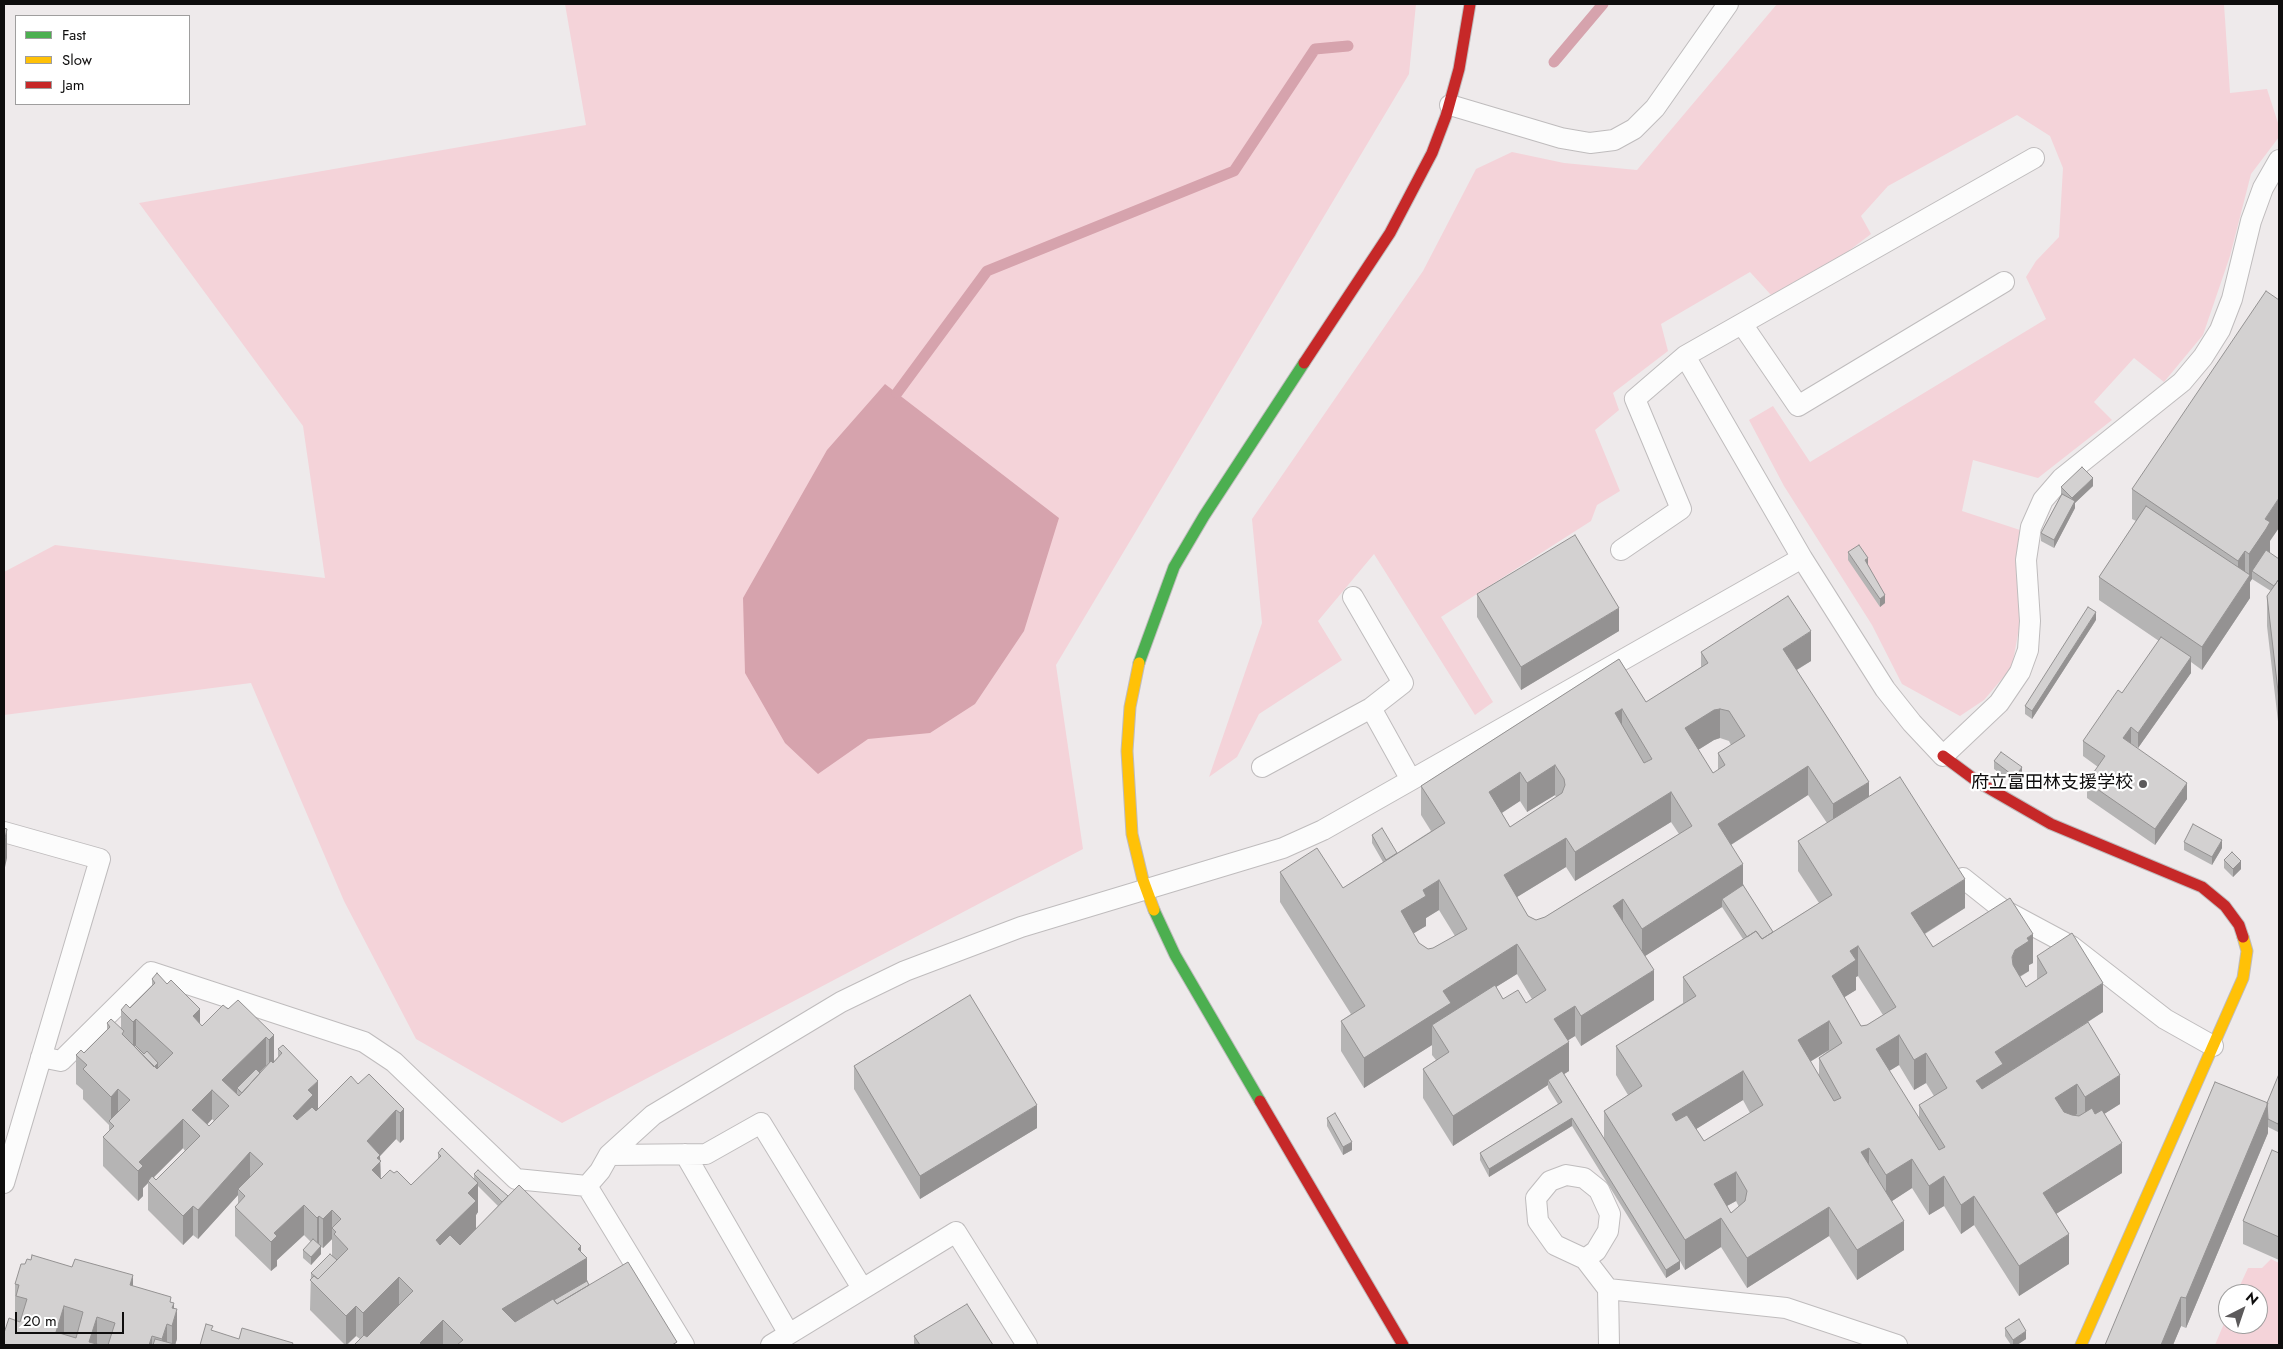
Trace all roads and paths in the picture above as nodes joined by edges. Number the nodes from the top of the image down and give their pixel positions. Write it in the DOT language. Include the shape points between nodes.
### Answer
graph roads {
  1 [pos="1470,4"];
  2 [pos="1728,4"];
  3 [pos="1450,105"];
  4 [pos="2034,158"];
  5 [pos="2279,160"];
  6 [pos="2004,282"];
  7 [pos="1742,324"];
  8 [pos="1685,356"];
  9 [pos="1621,550"];
  10 [pos="1802,558"];
  11 [pos="1353,597"];
  12 [pos="1371,708"];
  13 [pos="1943,756"];
  14 [pos="1262,768"];
  15 [pos="1411,780"];
  16 [pos="4,832"];
  17 [pos="1963,878"];
  18 [pos="1146,890"];
  19 [pos="2213,1046"];
  20 [pos="41,1057"];
  21 [pos="685,1154"];
  22 [pos="610,1155"];
  23 [pos="4,1183"];
  24 [pos="587,1186"];
  25 [pos="1585,1259"];
  26 [pos="862,1288"];
  27 [pos="1608,1289"];
  28 [pos="789,1334"];
  29 [pos="684,1345"];
  30 [pos="771,1345"];
  31 [pos="1027,1345"];
  32 [pos="1403,1345"];
  33 [pos="1608,1345"];
  34 [pos="1896,1345"];
  35 [pos="2081,1345"];
  1 -- 3 [label="street"];
  2 -- 3 [label="lane" via="1655,108 1634,129 1614,140 1590,143 1561,138"];
  3 -- 18 [label="street" via="1432,153 1390,233 1204,516 1174,567 1156,612 1139,661 1130,707 1127,751 1132,834"];
  4 -- 7 [label="lane"];
  5 -- 13 [label="lane" via="2263,188 2251,221 2232,299 2220,330 2202,357 2182,382 2062,478 2043,500 2031,527 2026,560 2030,621 2028,650 2020,672 1999,703"];
  6 -- 7 [label="lane" via="1798,406"];
  7 -- 8 [label="lane"];
  8 -- 9 [label="lane" via="1634,399 1681,508"];
  8 -- 10 [label="lane"];
  10 -- 13 [label="lane" via="1885,689"];
  10 -- 15 [label="lane"];
  11 -- 12 [label="lane" via="1403,683"];
  12 -- 14 [label="lane"];
  12 -- 15 [label="lane"];
  13 -- 19 [label="street" via="1978,782 2051,824 2202,887 2225,906 2239,926 2247,951 2243,978"];
  15 -- 18 [label="lane" via="1323,830 1283,848"];
  16 -- 20 [label="lane" via="100,859"];
  17 -- 19 [label="lane" via="2002,908 2070,946 2165,1019"];
  18 -- 22 [label="lane" via="954,951 841,1002 653,1115"];
  18 -- 32 [label="street" via="1175,955"];
  19 -- 35 [label="street"];
  20 -- 23 [label="lane"];
  20 -- 24 [label="lane" via="61,1061 151,972 364,1042 394,1062 516,1179"];
  21 -- 22 [label="lane"];
  21 -- 26 [label="lane" via="706,1154 761,1123"];
  21 -- 28 [label="lane"];
  22 -- 24 [label="lane"];
  24 -- 29 [label="lane"];
  25 -- 27 [label="lane"];
  26 -- 28 [label="lane"];
  26 -- 31 [label="lane" via="956,1232"];
  27 -- 33 [label="lane"];
  27 -- 34 [label="lane" via="1786,1308"];
  28 -- 30 [label="lane"];
}
